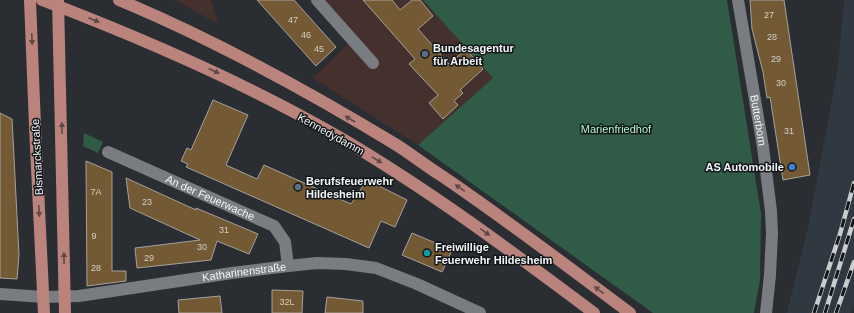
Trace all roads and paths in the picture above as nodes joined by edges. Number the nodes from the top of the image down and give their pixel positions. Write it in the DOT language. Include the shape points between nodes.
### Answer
graph roads {
  1 [pos="30,0"];
  2 [pos="42,0"];
  3 [pos="119,0"];
  4 [pos="141,0"];
  5 [pos="317,0"];
  6 [pos="738,0"];
  7 [pos="58,3"];
  8 [pos="168,20"];
  9 [pos="373,63"];
  10 [pos="108,152"];
  11 [pos="288,266"];
  12 [pos="0,294"];
  13 [pos="44,297"];
  14 [pos="65,297"];
  15 [pos="44,313"];
  16 [pos="65,313"];
  17 [pos="480,313"];
  18 [pos="594,313"];
  19 [pos="630,313"];
  20 [pos="766,313"];
  1 -- 13 [label="main road, Bismarckstraße, one-way"];
  2 -- 7 [label="main road, Kennedydamm"];
  3 -- 8 [label="main road, Kennedydamm"];
  4 -- 8 [label="main road"];
  5 -- 9 [label="street"];
  6 -- 20 [label="street, Butterborn" via="771,211 770,275"];
  14 -- 7 [label="main road, one-way"];
  7 -- 18 [label="main road, Kennedydamm, one-way" via="216,72 338,136 465,218"];
  19 -- 8 [label="main road, Kennedydamm, one-way" via="522,232 395,144 240,56"];
  10 -- 11 [label="street, An der Feuerwache" via="274,226 285,242"];
  11 -- 14 [label="street, Katharinenstraße"];
  11 -- 17 [label="street, Katharinenstraße" via="317,263 376,268"];
  12 -- 13 [label="street, Katharinenstraße"];
  13 -- 14 [label="street, Katharinenstraße"];
  13 -- 15 [label="main road, Bismarckstraße"];
  14 -- 16 [label="main road"];
}
